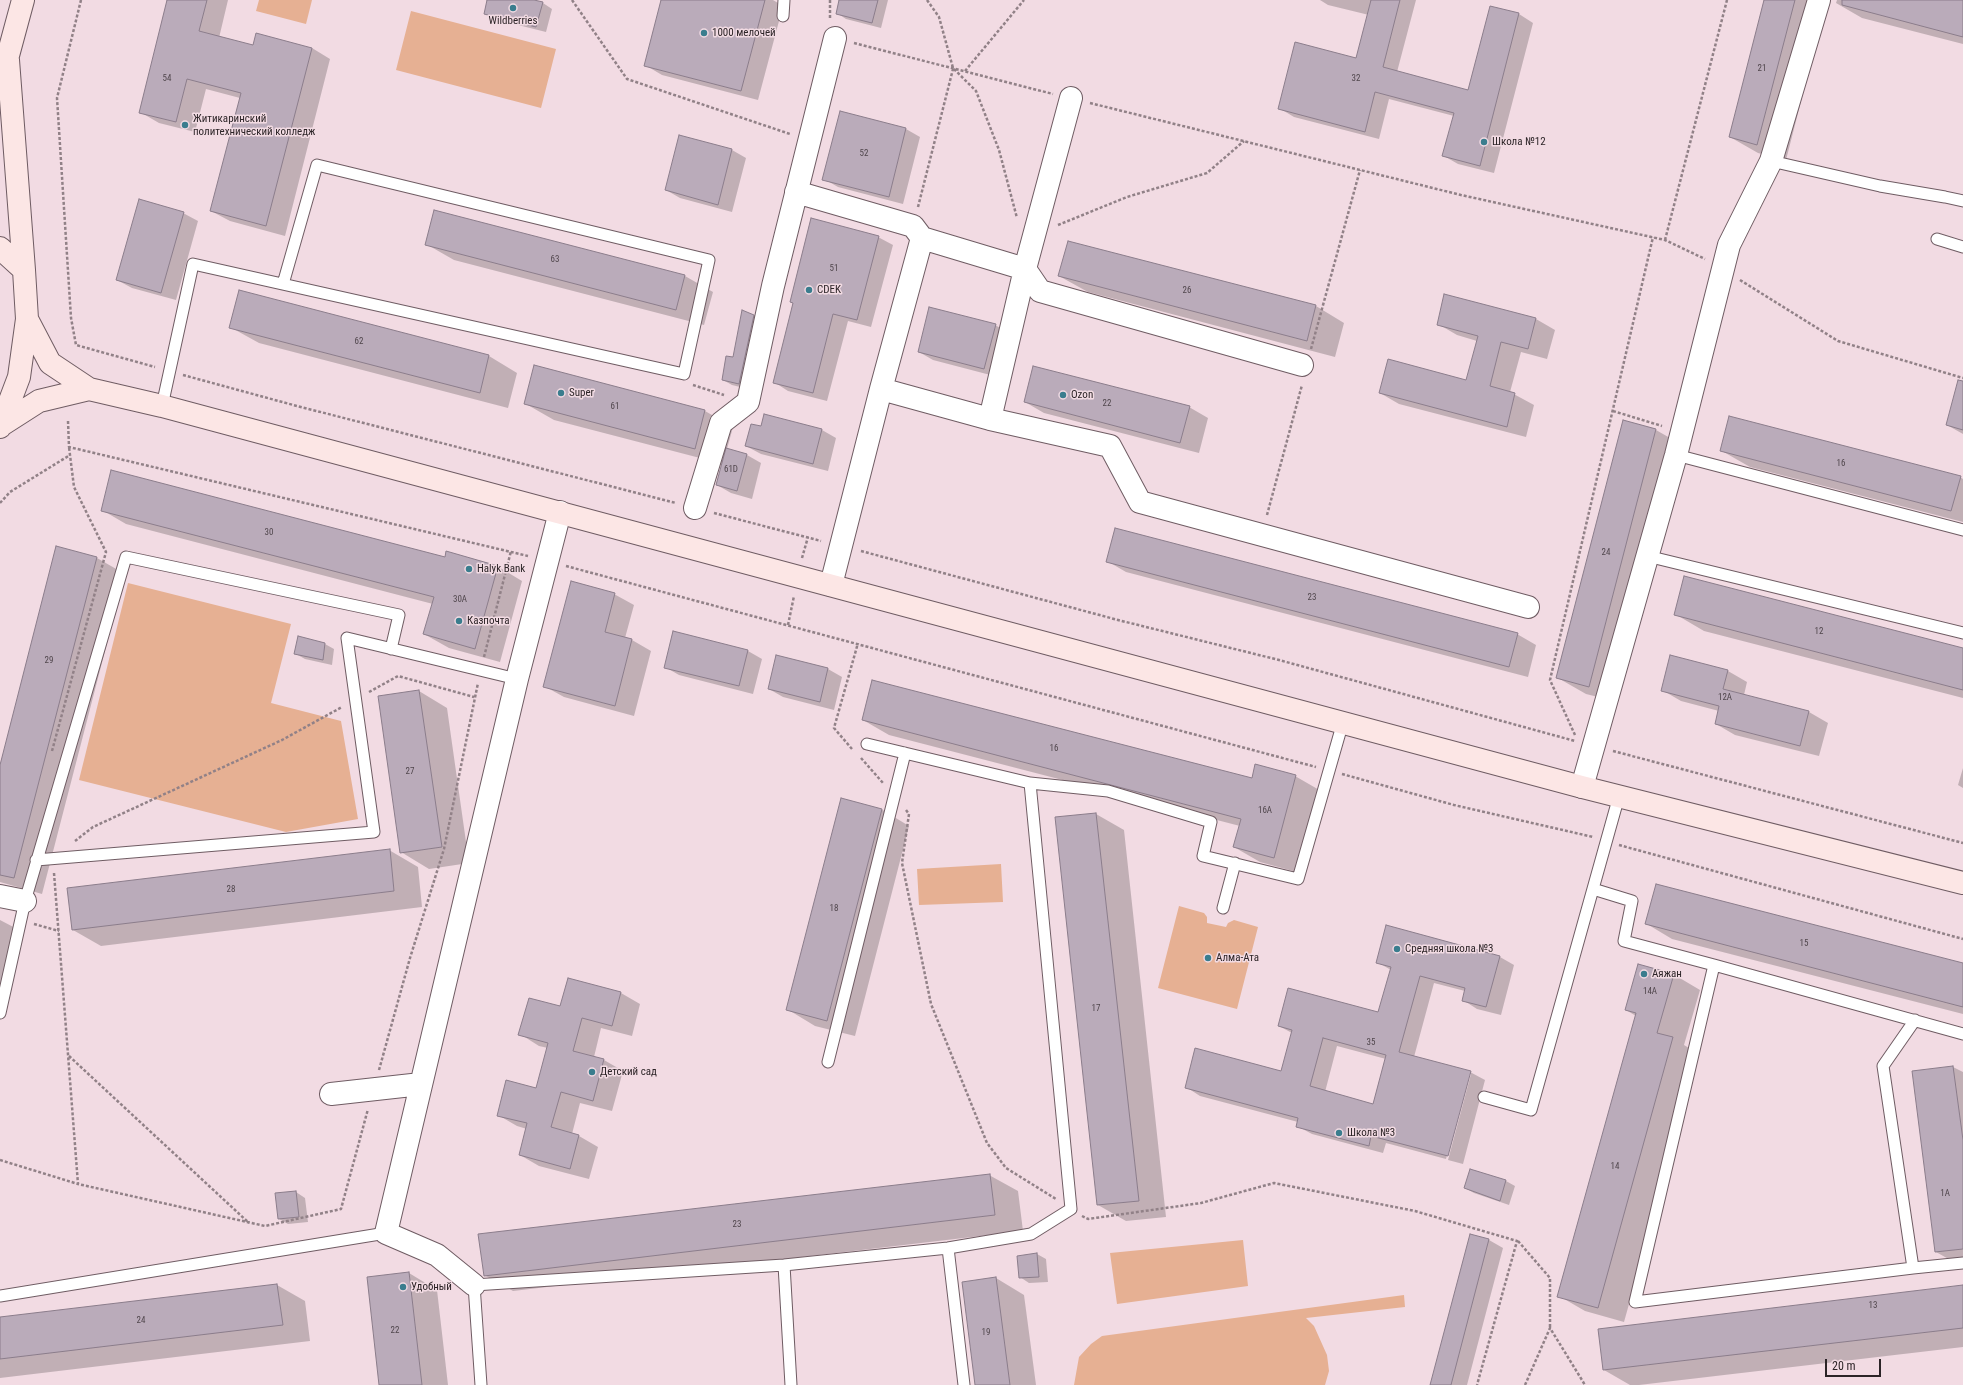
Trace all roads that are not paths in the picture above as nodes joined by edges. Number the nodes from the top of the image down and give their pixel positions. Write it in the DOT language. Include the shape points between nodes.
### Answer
graph roads {
  1 [pos="23,0"];
  2 [pos="784,0"];
  3 [pos="1820,0"];
  4 [pos="782,16"];
  5 [pos="835,38"];
  6 [pos="8,60"];
  7 [pos="0,85"];
  8 [pos="1071,98"];
  9 [pos="1771,161"];
  10 [pos="796,192"];
  11 [pos="1963,201"];
  12 [pos="918,232"];
  13 [pos="1937,239"];
  14 [pos="1963,247"];
  15 [pos="0,248"];
  16 [pos="24,270"];
  17 [pos="1025,270"];
  18 [pos="283,284"];
  19 [pos="26,319"];
  20 [pos="1302,365"];
  21 [pos="89,389"];
  22 [pos="880,389"];
  23 [pos="162,406"];
  24 [pos="990,419"];
  25 [pos="0,427"];
  26 [pos="1676,455"];
  27 [pos="695,508"];
  28 [pos="560,512"];
  29 [pos="1963,530"];
  30 [pos="1647,556"];
  31 [pos="832,585"];
  32 [pos="1528,607"];
  33 [pos="1963,632"];
  34 [pos="390,649"];
  35 [pos="517,679"];
  36 [pos="1343,722"];
  37 [pos="867,744"];
  38 [pos="905,753"];
  39 [pos="1030,783"];
  40 [pos="1582,787"];
  41 [pos="1618,796"];
  42 [pos="36,860"];
  43 [pos="1235,863"];
  44 [pos="1963,883"];
  45 [pos="1592,889"];
  46 [pos="0,896"];
  47 [pos="24,901"];
  48 [pos="1223,908"];
  49 [pos="1714,966"];
  50 [pos="0,1013"];
  51 [pos="1915,1020"];
  52 [pos="1963,1034"];
  53 [pos="828,1062"];
  54 [pos="421,1084"];
  55 [pos="331,1094"];
  56 [pos="1484,1097"];
  57 [pos="386,1233"];
  58 [pos="948,1248"];
  59 [pos="1963,1263"];
  60 [pos="784,1265"];
  61 [pos="1914,1268"];
  62 [pos="474,1285"];
  63 [pos="0,1296"];
  64 [pos="481,1385"];
  65 [pos="791,1385"];
  66 [pos="964,1385"];
  1 -- 6 [label="street"];
  2 -- 4 [label="lane"];
  3 -- 9 [label="street"];
  5 -- 10 [label="street"];
  6 -- 7 [label="street"];
  6 -- 16 [label="street"];
  8 -- 17 [label="street"];
  9 -- 11 [label="lane" via="1880,186"];
  9 -- 26 [label="street" via="1729,245"];
  10 -- 12 [label="street"];
  10 -- 27 [label="street" via="748,402 721,423"];
  12 -- 17 [label="street"];
  12 -- 22 [label="street"];
  13 -- 14 [label="lane"];
  15 -- 16 [label="street"];
  16 -- 19 [label="street"];
  17 -- 20 [label="street" via="1040,291"];
  17 -- 24 [label="street"];
  18 -- 18 [label="lane" via="684,374 709,260 317,165"];
  18 -- 23 [label="lane" via="193,264"];
  19 -- 21 [label="street" via="50,363"];
  19 -- 25 [label="street" via="19,377"];
  21 -- 23 [label="street"];
  21 -- 25 [label="street" via="39,401"];
  22 -- 24 [label="street"];
  22 -- 31 [label="street"];
  23 -- 28 [label="street"];
  24 -- 32 [label="street" via="1110,446 1140,502"];
  26 -- 29 [label="lane"];
  26 -- 30 [label="street"];
  28 -- 31 [label="street"];
  28 -- 35 [label="street"];
  30 -- 33 [label="lane"];
  30 -- 40 [label="street"];
  31 -- 36 [label="street"];
  34 -- 35 [label="lane"];
  34 -- 42 [label="lane" via="347,638 374,832"];
  34 -- 42 [label="lane" via="399,615 126,557"];
  35 -- 54 [label="street"];
  36 -- 40 [label="street"];
  36 -- 43 [label="lane" via="1298,879"];
  37 -- 38 [label="lane"];
  38 -- 39 [label="lane"];
  38 -- 53 [label="lane"];
  39 -- 43 [label="lane" via="1108,791 1211,822 1203,856"];
  39 -- 58 [label="lane" via="1071,1209 1032,1234"];
  40 -- 41 [label="street"];
  41 -- 44 [label="street"];
  41 -- 45 [label="lane"];
  42 -- 47 [label="lane"];
  43 -- 48 [label="lane"];
  45 -- 49 [label="lane" via="1632,901 1624,941"];
  45 -- 56 [label="lane" via="1531,1110"];
  46 -- 47 [label="street"];
  47 -- 50 [label="lane"];
  49 -- 51 [label="lane"];
  49 -- 61 [label="lane" via="1635,1302"];
  51 -- 52 [label="lane"];
  51 -- 61 [label="lane" via="1883,1066"];
  54 -- 55 [label="street"];
  54 -- 57 [label="street"];
  57 -- 62 [label="street" via="437,1255"];
  57 -- 63 [label="lane"];
  58 -- 60 [label="lane"];
  58 -- 66 [label="lane"];
  59 -- 61 [label="lane"];
  60 -- 62 [label="lane"];
  60 -- 65 [label="lane"];
  62 -- 64 [label="lane"];
}
